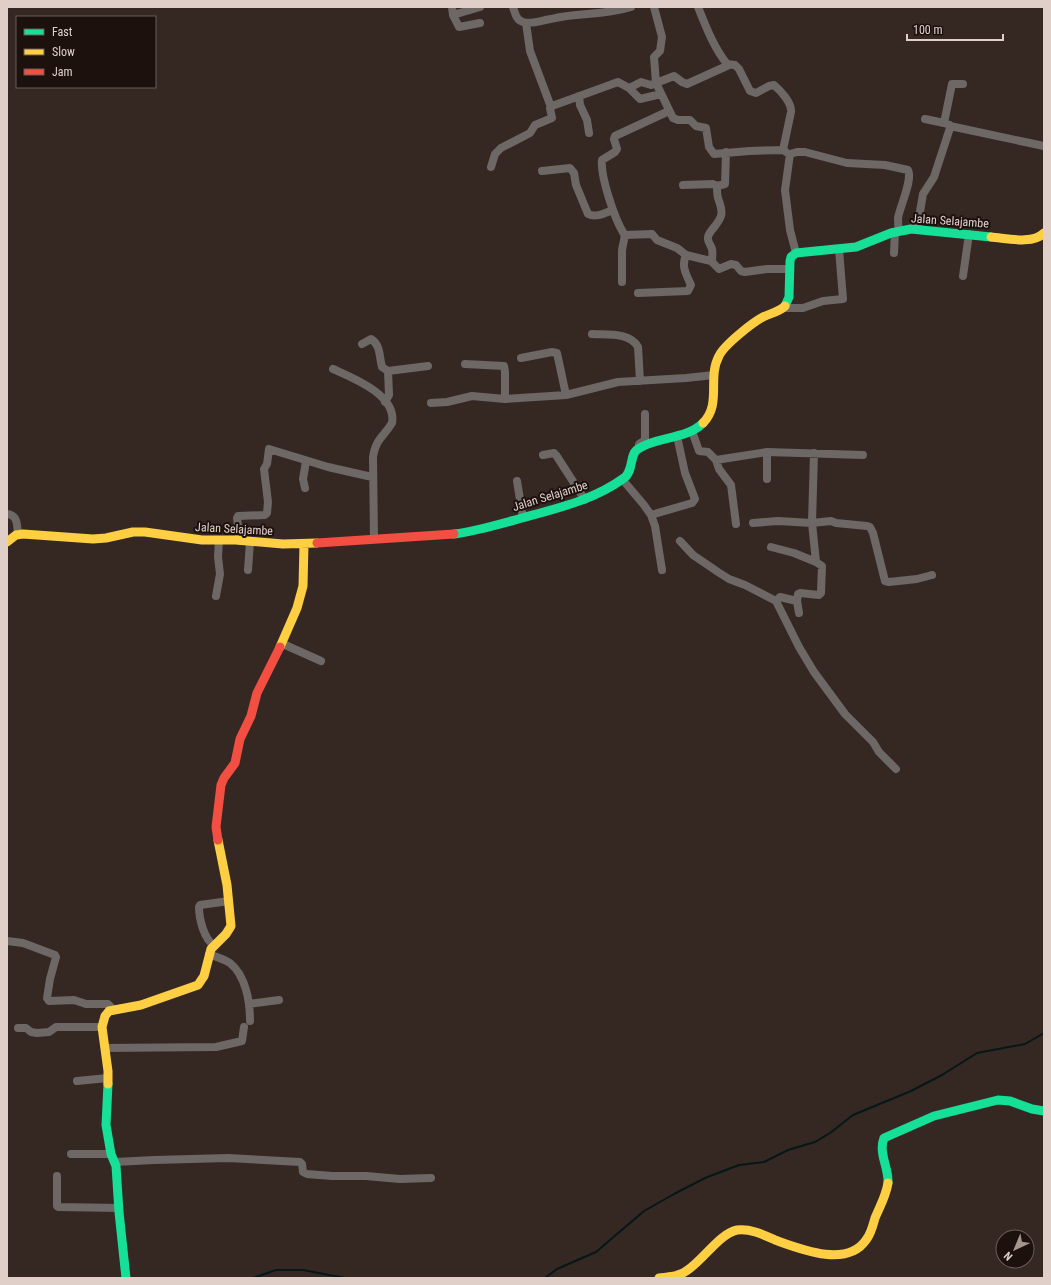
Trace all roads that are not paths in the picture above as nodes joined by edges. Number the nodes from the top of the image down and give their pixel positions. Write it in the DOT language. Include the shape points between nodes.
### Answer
graph roads {
  1 [pos="480,7"];
  2 [pos="513,7"];
  3 [pos="631,7"];
  4 [pos="654,7"];
  5 [pos="698,7"];
  6 [pos="453,11"];
  7 [pos="578,11"];
  8 [pos="480,23"];
  9 [pos="526,23"];
  10 [pos="729,65"];
  11 [pos="656,84"];
  12 [pos="963,84"];
  13 [pos="629,88"];
  14 [pos="661,94"];
  15 [pos="579,96"];
  16 [pos="551,107"];
  17 [pos="669,111"];
  18 [pos="925,119"];
  19 [pos="947,124"];
  20 [pos="589,133"];
  21 [pos="1044,146"];
  22 [pos="783,150"];
  23 [pos="726,152"];
  24 [pos="790,154"];
  25 [pos="491,167"];
  26 [pos="542,171"];
  27 [pos="683,185"];
  28 [pos="717,186"];
  29 [pos="613,210"];
  30 [pos="917,229"];
  31 [pos="897,231"];
  32 [pos="1044,233"];
  33 [pos="969,234"];
  34 [pos="625,235"];
  35 [pos="839,249"];
  36 [pos="796,252"];
  37 [pos="894,253"];
  38 [pos="686,255"];
  39 [pos="712,262"];
  40 [pos="789,269"];
  41 [pos="963,276"];
  42 [pos="622,282"];
  43 [pos="638,293"];
  44 [pos="784,308"];
  45 [pos="592,334"];
  46 [pos="362,344"];
  47 [pos="521,358"];
  48 [pos="465,364"];
  49 [pos="428,366"];
  50 [pos="333,369"];
  51 [pos="388,371"];
  52 [pos="714,375"];
  53 [pos="640,381"];
  54 [pos="566,395"];
  55 [pos="505,399"];
  56 [pos="385,402"];
  57 [pos="431,403"];
  58 [pos="645,414"];
  59 [pos="692,431"];
  60 [pos="677,436"];
  61 [pos="639,448"];
  62 [pos="767,452"];
  63 [pos="814,454"];
  64 [pos="543,455"];
  65 [pos="863,455"];
  66 [pos="716,460"];
  67 [pos="306,461"];
  68 [pos="372,477"];
  69 [pos="622,479"];
  70 [pos="767,479"];
  71 [pos="517,481"];
  72 [pos="305,488"];
  73 [pos="584,500"];
  74 [pos="7,514"];
  75 [pos="651,515"];
  76 [pos="523,518"];
  77 [pos="753,523"];
  78 [pos="812,523"];
  79 [pos="736,524"];
  80 [pos="18,534"];
  81 [pos="374,538"];
  82 [pos="219,540"];
  83 [pos="240,541"];
  84 [pos="680,541"];
  85 [pos="7,542"];
  86 [pos="250,542"];
  87 [pos="304,544"];
  88 [pos="771,547"];
  89 [pos="816,562"];
  90 [pos="248,570"];
  91 [pos="662,570"];
  92 [pos="932,575"];
  93 [pos="216,596"];
  94 [pos="776,601"];
  95 [pos="796,601"];
  96 [pos="799,613"];
  97 [pos="283,644"];
  98 [pos="321,661"];
  99 [pos="896,768"];
  100 [pos="229,901"];
  101 [pos="7,941"];
  102 [pos="214,945"];
  103 [pos="209,954"];
  104 [pos="279,1000"];
  105 [pos="249,1004"];
  106 [pos="114,1010"];
  107 [pos="250,1021"];
  108 [pos="102,1027"];
  109 [pos="18,1028"];
  110 [pos="244,1028"];
  111 [pos="105,1048"];
  112 [pos="108,1078"];
  113 [pos="77,1081"];
  114 [pos="1044,1111"];
  115 [pos="71,1154"];
  116 [pos="113,1158"];
  117 [pos="57,1176"];
  118 [pos="431,1178"];
  119 [pos="119,1208"];
  120 [pos="126,1278"];
  121 [pos="660,1278"];
  1 -- 6 [label="street"];
  2 -- 9 [label="street" via="517,18"];
  3 -- 7 [label="street" via="609,13"];
  4 -- 11 [label="street" via="662,37 660,51 654,56"];
  5 -- 10 [label="street" via="712,40"];
  6 -- 8 [label="street" via="459,27"];
  7 -- 9 [label="street"];
  9 -- 16 [label="street" via="530,51"];
  10 -- 11 [label="street" via="687,84 674,76"];
  10 -- 22 [label="street" via="739,69 752,93 758,93 774,85 791,106"];
  11 -- 13 [label="street" via="641,82"];
  11 -- 14 [label="street"];
  12 -- 19 [label="street" via="952,84"];
  13 -- 14 [label="street" via="640,99"];
  13 -- 15 [label="street" via="618,82"];
  14 -- 17 [label="street"];
  15 -- 16 [label="street"];
  15 -- 20 [label="street"];
  16 -- 25 [label="street" via="552,118 535,125 530,133 501,148 495,154"];
  17 -- 23 [label="street" via="675,119 688,120 696,126 706,128 712,153"];
  17 -- 29 [label="street" via="614,137 617,149 602,162"];
  18 -- 19 [label="street"];
  19 -- 21 [label="street"];
  19 -- 30 [label="street" via="934,177 923,194"];
  22 -- 23 [label="street"];
  22 -- 24 [label="street"];
  23 -- 28 [label="street" via="725,184"];
  24 -- 31 [label="street" via="805,152 847,163 885,165 908,170 909,178"];
  24 -- 36 [label="street" via="785,190 791,238"];
  26 -- 29 [label="street" via="570,168 588,214 592,216"];
  27 -- 28 [label="street"];
  28 -- 39 [label="street" via="722,210 708,238"];
  29 -- 34 [label="street"];
  30 -- 31 [label="street, Jalan Selajambe"];
  30 -- 33 [label="street, Jalan Selajambe"];
  31 -- 35 [label="street, Jalan Selajambe" via="860,246"];
  31 -- 37 [label="street"];
  32 -- 33 [label="street, Jalan Selajambe" via="1033,240"];
  33 -- 41 [label="street"];
  34 -- 38 [label="street" via="652,234 657,240 677,248"];
  34 -- 42 [label="street" via="622,250"];
  35 -- 36 [label="street, Jalan Selajambe"];
  35 -- 44 [label="street" via="843,299 823,301 803,308"];
  36 -- 40 [label="street" via="791,257"];
  38 -- 39 [label="street"];
  38 -- 43 [label="street" via="683,265 691,285 688,291"];
  39 -- 40 [label="street" via="719,269 731,264 745,272"];
  40 -- 44 [label="street" via="789,298"];
  44 -- 52 [label="street" via="763,317 729,344 718,358"];
  45 -- 53 [label="street" via="628,338 636,344"];
  46 -- 51 [label="street" via="370,339 374,342 379,351 382,367"];
  47 -- 54 [label="street" via="557,353"];
  48 -- 55 [label="street" via="504,366"];
  49 -- 51 [label="street"];
  50 -- 56 [label="street" via="364,383"];
  51 -- 56 [label="street" via="389,395"];
  52 -- 53 [label="street"];
  52 -- 59 [label="street" via="714,397 710,415 701,426"];
  53 -- 54 [label="street" via="618,382"];
  54 -- 55 [label="street"];
  55 -- 57 [label="street" via="472,396"];
  56 -- 68 [label="street" via="390,409 392,421 374,448"];
  58 -- 61 [label="street" via="645,438 639,444"];
  59 -- 60 [label="street"];
  59 -- 66 [label="street" via="699,451 708,452"];
  60 -- 61 [label="street"];
  60 -- 75 [label="street" via="695,499 692,503"];
  61 -- 69 [label="street, Jalan Selajambe" via="634,452 631,470"];
  62 -- 63 [label="street"];
  62 -- 66 [label="street"];
  62 -- 70 [label="street"];
  63 -- 65 [label="street"];
  63 -- 78 [label="street"];
  64 -- 73 [label="street" via="556,455"];
  66 -- 79 [label="street" via="719,469 731,485"];
  67 -- 68 [label="street"];
  67 -- 72 [label="street"];
  67 -- 83 [label="street" via="269,449 264,469 267,513 238,516"];
  68 -- 81 [label="street"];
  69 -- 73 [label="street, Jalan Selajambe"];
  69 -- 75 [label="street"];
  71 -- 76 [label="street"];
  73 -- 76 [label="street, Jalan Selajambe"];
  74 -- 80 [label="street" via="16,518"];
  75 -- 91 [label="street"];
  76 -- 81 [label="street, Jalan Selajambe" via="456,534"];
  77 -- 78 [label="street"];
  78 -- 89 [label="street"];
  78 -- 92 [label="street" via="831,521 870,527 886,582"];
  80 -- 82 [label="street, Jalan Selajambe" via="93,539 145,532 195,540"];
  80 -- 85 [label="street"];
  81 -- 87 [label="street, Jalan Selajambe"];
  82 -- 83 [label="street, Jalan Selajambe"];
  82 -- 93 [label="street" via="220,574"];
  83 -- 86 [label="street, Jalan Selajambe"];
  84 -- 94 [label="street" via="693,555 729,579"];
  86 -- 87 [label="street, Jalan Selajambe"];
  86 -- 90 [label="street"];
  87 -- 97 [label="street" via="303,586"];
  88 -- 89 [label="street"];
  89 -- 95 [label="street" via="823,568 820,594 799,594"];
  94 -- 95 [label="street" via="780,597"];
  94 -- 99 [label="street" via="798,647 814,672 845,714"];
  95 -- 96 [label="street"];
  97 -- 98 [label="street"];
  97 -- 100 [label="street" via="257,693 240,739 235,763 221,785 216,827"];
  100 -- 102 [label="street" via="231,926"];
  100 -- 102 [label="street" via="199,907 202,925 210,943"];
  101 -- 106 [label="street" via="23,943 55,954 47,998 49,1001 74,1000 86,1004 108,1004"];
  102 -- 103 [label="street"];
  103 -- 105 [label="street" via="234,967 244,983"];
  103 -- 106 [label="street" via="204,976 198,985 141,1005"];
  104 -- 105 [label="street"];
  105 -- 107 [label="street"];
  106 -- 108 [label="street" via="106,1014"];
  108 -- 109 [label="street" via="56,1027 49,1032 37,1033 26,1028"];
  108 -- 111 [label="street"];
  110 -- 111 [label="street" via="242,1041 216,1047"];
  111 -- 112 [label="street"];
  112 -- 113 [label="street"];
  112 -- 116 [label="street" via="106,1125"];
  114 -- 121 [label="street" via="998,1100 934,1116 884,1138 881,1147 888,1174 886,1188 866,1240 858,1249 848,1254 819,1253 749,1230 741,1230 728,1234 684,1273"];
  115 -- 116 [label="street"];
  116 -- 118 [label="street" via="238,1158 300,1162 303,1172 307,1174"];
  116 -- 119 [label="street"];
  117 -- 119 [label="street" via="58,1207"];
  119 -- 120 [label="street"];
}
